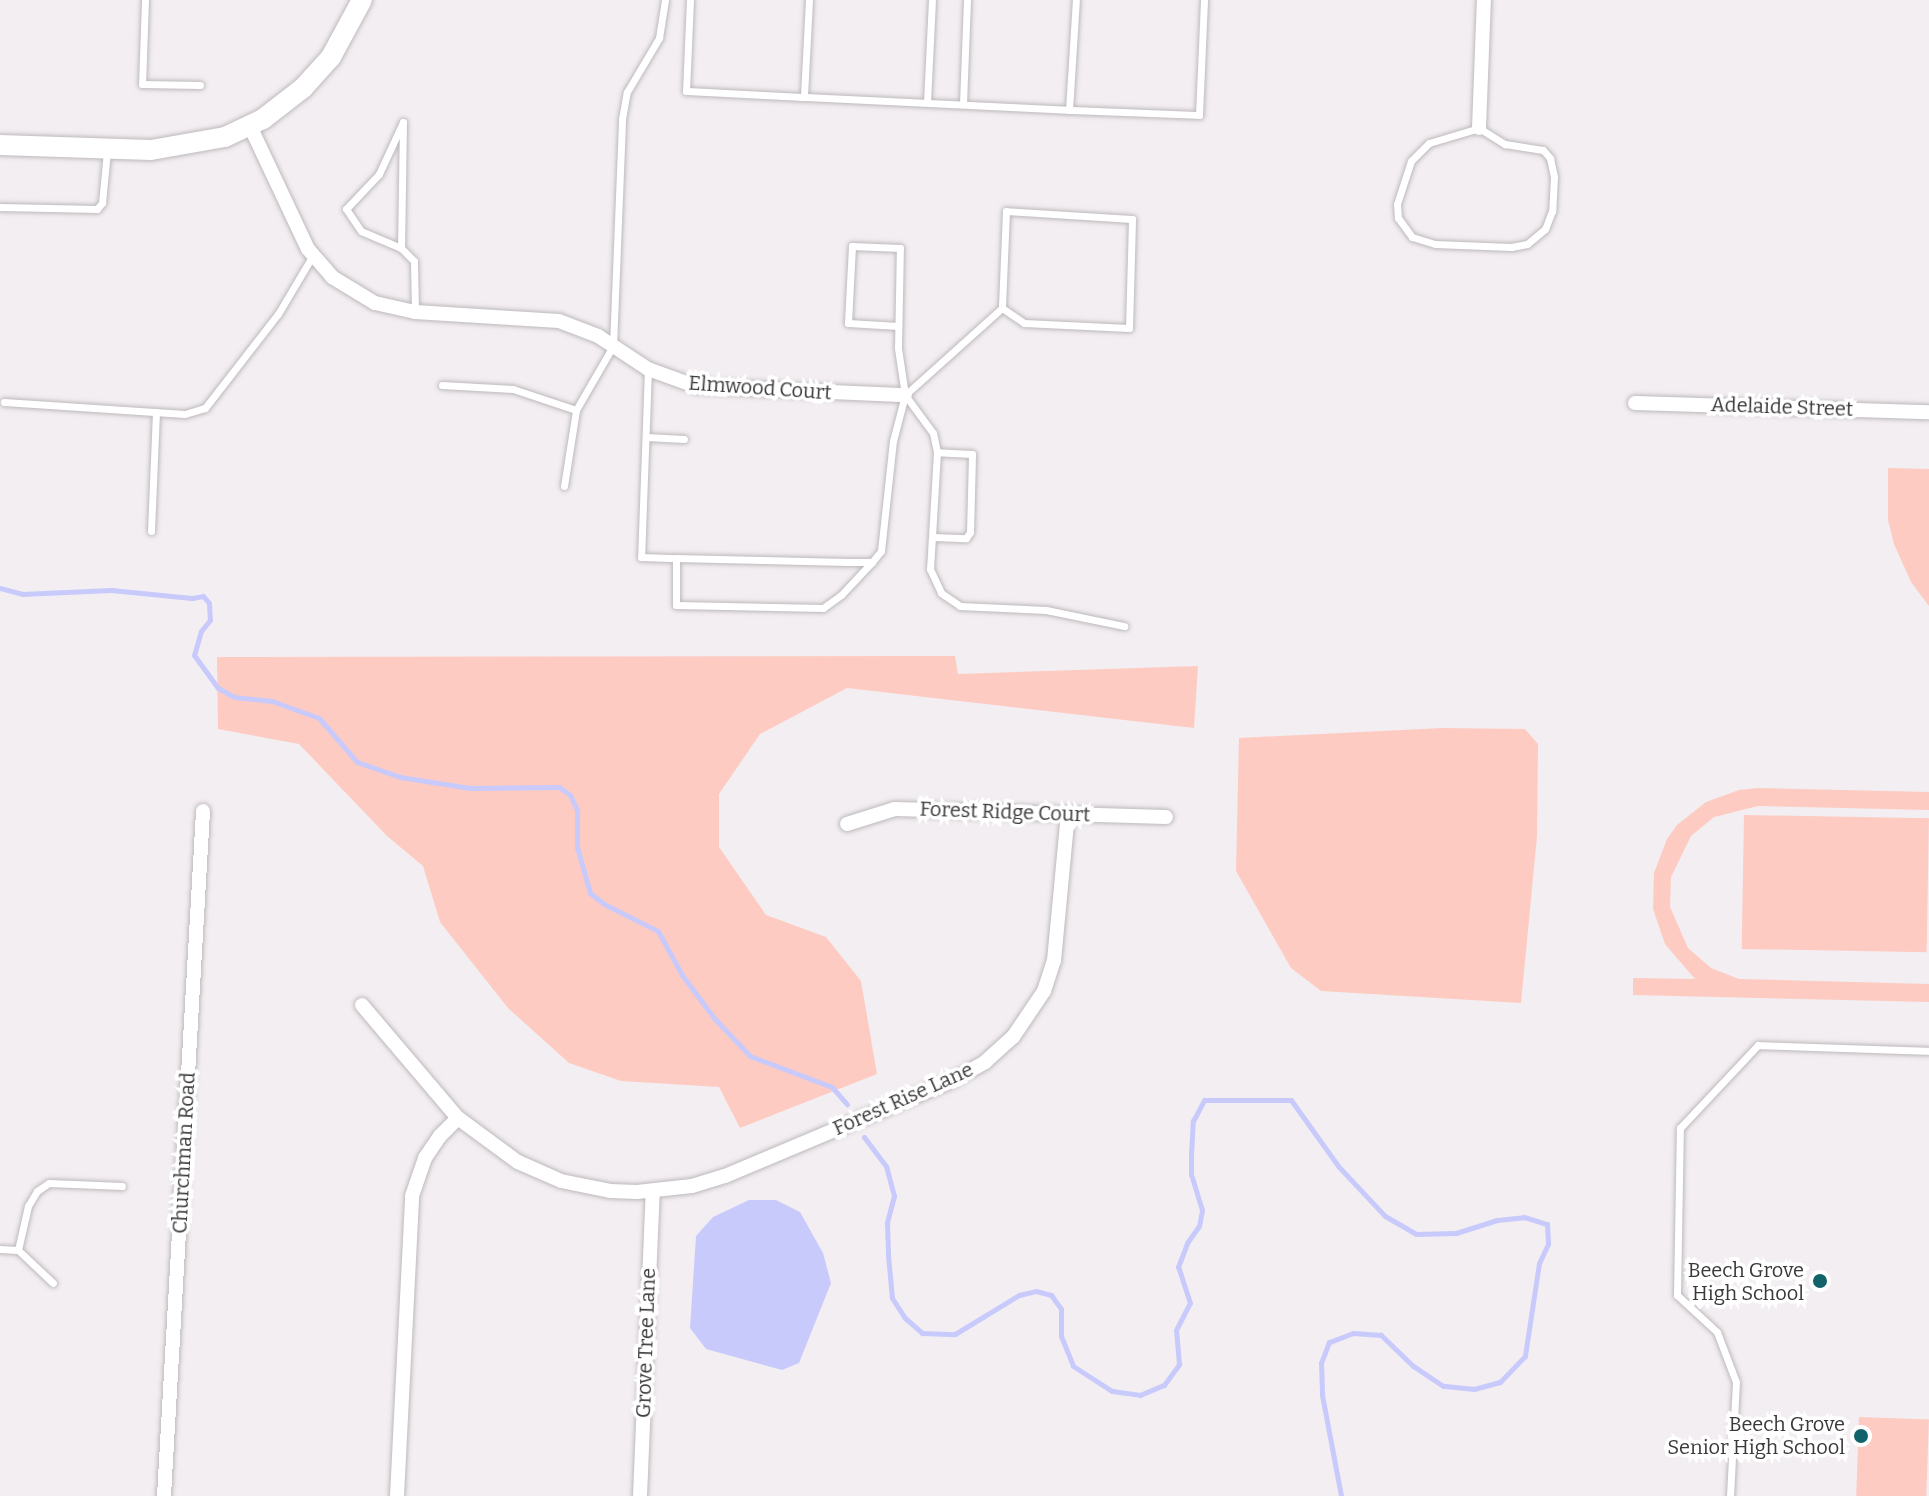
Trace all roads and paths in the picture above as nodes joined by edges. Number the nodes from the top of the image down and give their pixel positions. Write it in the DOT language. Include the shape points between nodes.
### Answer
graph roads {
  1 [pos="145,0"];
  2 [pos="362,0"];
  3 [pos="665,0"];
  4 [pos="690,0"];
  5 [pos="809,0"];
  6 [pos="932,0"];
  7 [pos="967,0"];
  8 [pos="1076,0"];
  9 [pos="1204,0"];
  10 [pos="1484,0"];
  11 [pos="200,85"];
  12 [pos="804,97"];
  13 [pos="927,102"];
  14 [pos="963,104"];
  15 [pos="1069,110"];
  16 [pos="250,126"];
  17 [pos="1479,128"];
  18 [pos="0,145"];
  19 [pos="107,149"];
  20 [pos="0,207"];
  21 [pos="401,248"];
  22 [pos="313,255"];
  23 [pos="1002,308"];
  24 [pos="415,312"];
  25 [pos="898,326"];
  26 [pos="613,346"];
  27 [pos="648,369"];
  28 [pos="442,385"];
  29 [pos="905,395"];
  30 [pos="4,402"];
  31 [pos="1635,403"];
  32 [pos="576,410"];
  33 [pos="156,412"];
  34 [pos="1929,412"];
  35 [pos="646,437"];
  36 [pos="684,439"];
  37 [pos="937,452"];
  38 [pos="564,486"];
  39 [pos="151,531"];
  40 [pos="933,537"];
  41 [pos="676,558"];
  42 [pos="872,562"];
  43 [pos="1124,626"];
  44 [pos="203,811"];
  45 [pos="1068,813"];
  46 [pos="1166,817"];
  47 [pos="847,824"];
  48 [pos="362,1005"];
  49 [pos="1929,1051"];
  50 [pos="458,1118"];
  51 [pos="122,1186"];
  52 [pos="653,1191"];
  53 [pos="0,1249"];
  54 [pos="18,1250"];
  55 [pos="53,1283"];
  56 [pos="164,1496"];
  57 [pos="397,1496"];
  58 [pos="640,1496"];
  59 [pos="1730,1496"];
  1 -- 11 [label="lane" via="142,84"];
  2 -- 16 [label="street" via="321,70 284,105"];
  3 -- 26 [label="lane" via="659,38 627,92 622,119"];
  4 -- 12 [label="lane" via="686,91"];
  5 -- 12 [label="lane"];
  6 -- 13 [label="lane"];
  7 -- 14 [label="lane"];
  8 -- 15 [label="lane"];
  9 -- 15 [label="lane" via="1199,115"];
  10 -- 17 [label="street"];
  12 -- 13 [label="lane"];
  13 -- 14 [label="lane"];
  14 -- 15 [label="lane"];
  16 -- 19 [label="street" via="192,146"];
  16 -- 22 [label="street, Elmwood Court" via="298,234"];
  17 -- 17 [label="lane" via="1505,144 1543,150 1550,158 1552,211 1545,229 1527,244 1511,247 1435,244 1412,237 1398,218 1397,204 1411,161 1429,143"];
  18 -- 19 [label="street"];
  19 -- 20 [label="lane" via="97,209"];
  21 -- 21 [label="lane" via="402,232 403,122 379,174 346,209 361,231"];
  21 -- 24 [label="lane" via="414,261"];
  22 -- 24 [label="street, Elmwood Court" via="353,292"];
  22 -- 33 [label="lane" via="278,314 205,408 185,414"];
  23 -- 23 [label="lane" via="1024,323 1129,328 1132,219 1006,211"];
  23 -- 29 [label="lane"];
  24 -- 26 [label="street, Elmwood Court" via="551,320"];
  25 -- 25 [label="lane" via="900,248 852,246 848,323"];
  25 -- 29 [label="lane"];
  26 -- 27 [label="street, Elmwood Court"];
  26 -- 32 [label="lane"];
  27 -- 29 [label="street, Elmwood Court" via="711,389"];
  27 -- 35 [label="lane"];
  28 -- 32 [label="lane" via="513,389"];
  29 -- 37 [label="lane" via="933,433"];
  29 -- 42 [label="lane" via="893,441 885,542"];
  30 -- 33 [label="lane"];
  31 -- 34 [label="street, Adelaide Street"];
  32 -- 38 [label="lane"];
  33 -- 39 [label="lane"];
  35 -- 36 [label="lane"];
  35 -- 41 [label="lane" via="641,557"];
  37 -- 40 [label="lane"];
  37 -- 40 [label="lane" via="972,454 970,532 966,538"];
  40 -- 43 [label="lane" via="932,576 950,602 1046,610"];
  41 -- 42 [label="lane"];
  41 -- 42 [label="lane" via="676,605 823,608"];
  44 -- 56 [label="street, Churchman Road"];
  45 -- 46 [label="street, Forest Ridge Court"];
  45 -- 47 [label="street, Forest Ridge Court" via="895,809"];
  45 -- 52 [label="street, Forest Rise Lane" via="1054,961 1044,991 1013,1037 985,1062 925,1092 725,1176"];
  48 -- 50 [label="street, Forest Rise Lane"];
  49 -- 59 [label="lane" via="1758,1045 1680,1128 1677,1295 1717,1332 1736,1382"];
  50 -- 52 [label="street, Forest Rise Lane" via="497,1149 561,1181 610,1191"];
  50 -- 57 [label="street" via="431,1149 414,1185"];
  51 -- 54 [label="lane" via="49,1183 28,1206"];
  52 -- 58 [label="street, Grove Tree Lane"];
  53 -- 54 [label="lane"];
  54 -- 55 [label="lane"];
}
